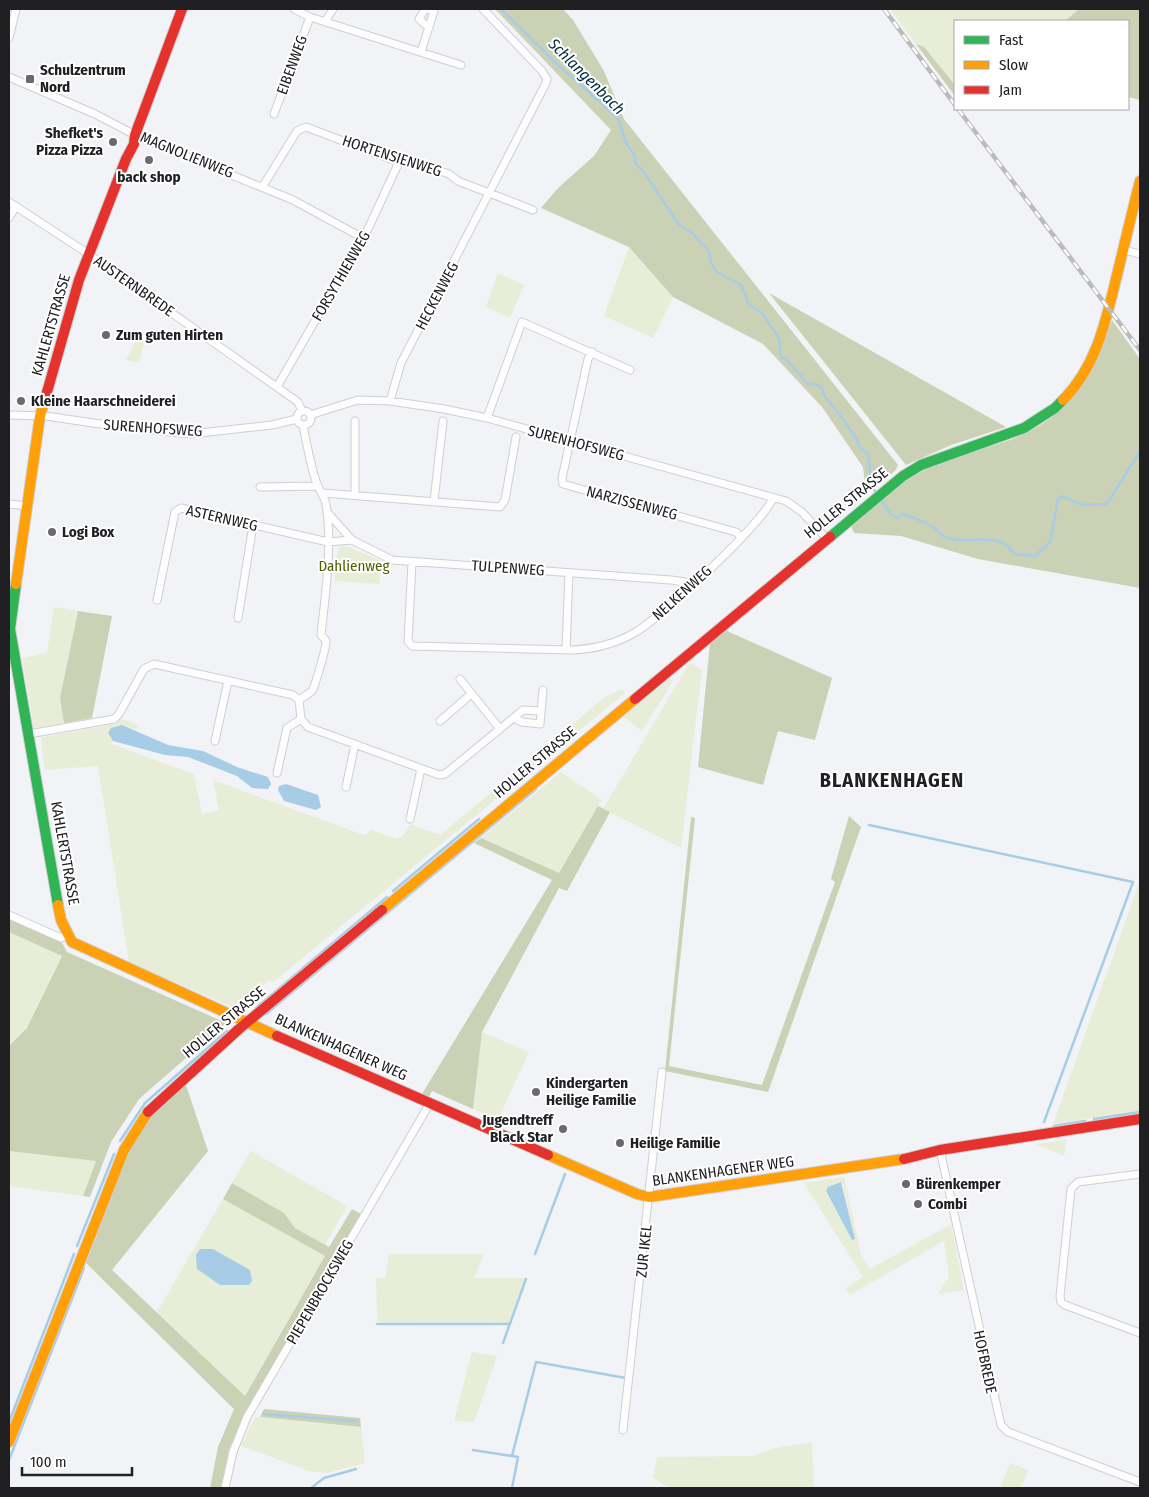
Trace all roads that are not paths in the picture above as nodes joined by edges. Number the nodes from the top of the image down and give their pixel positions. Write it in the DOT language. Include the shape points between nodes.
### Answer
graph roads {
  1 [pos="16,9"];
  2 [pos="182,9"];
  3 [pos="294,9"];
  4 [pos="333,9"];
  5 [pos="427,9"];
  6 [pos="483,9"];
  7 [pos="310,17"];
  8 [pos="325,22"];
  9 [pos="429,28"];
  10 [pos="9,38"];
  11 [pos="421,52"];
  12 [pos="461,65"];
  13 [pos="9,77"];
  14 [pos="274,114"];
  15 [pos="135,135"];
  16 [pos="399,162"];
  17 [pos="1140,181"];
  18 [pos="263,186"];
  19 [pos="490,193"];
  20 [pos="9,202"];
  21 [pos="16,206"];
  22 [pos="533,210"];
  23 [pos="9,218"];
  24 [pos="363,238"];
  25 [pos="1124,250"];
  26 [pos="89,254"];
  27 [pos="1140,254"];
  28 [pos="592,352"];
  29 [pos="630,370"];
  30 [pos="277,387"];
  31 [pos="390,401"];
  32 [pos="302,411"];
  33 [pos="9,414"];
  34 [pos="310,415"];
  35 [pos="40,416"];
  36 [pos="487,418"];
  37 [pos="443,420"];
  38 [pos="355,421"];
  39 [pos="300,422"];
  40 [pos="516,437"];
  41 [pos="571,441"];
  42 [pos="318,486"];
  43 [pos="260,487"];
  44 [pos="323,493"];
  45 [pos="355,495"];
  46 [pos="773,498"];
  47 [pos="434,501"];
  48 [pos="9,504"];
  49 [pos="28,506"];
  50 [pos="328,513"];
  51 [pos="253,525"];
  52 [pos="741,537"];
  53 [pos="826,538"];
  54 [pos="352,540"];
  55 [pos="328,542"];
  56 [pos="412,562"];
  57 [pos="569,572"];
  58 [pos="691,586"];
  59 [pos="157,600"];
  60 [pos="238,618"];
  61 [pos="566,650"];
  62 [pos="460,679"];
  63 [pos="228,681"];
  64 [pos="543,690"];
  65 [pos="470,695"];
  66 [pos="299,700"];
  67 [pos="541,712"];
  68 [pos="514,718"];
  69 [pos="301,719"];
  70 [pos="440,721"];
  71 [pos="500,728"];
  72 [pos="29,735"];
  73 [pos="215,741"];
  74 [pos="355,744"];
  75 [pos="421,769"];
  76 [pos="277,772"];
  77 [pos="346,787"];
  78 [pos="410,819"];
  79 [pos="9,915"];
  80 [pos="67,935"];
  81 [pos="246,1022"];
  82 [pos="662,1072"];
  83 [pos="430,1103"];
  84 [pos="1140,1119"];
  85 [pos="940,1150"];
  86 [pos="1140,1174"];
  87 [pos="649,1197"];
  88 [pos="1140,1333"];
  89 [pos="623,1430"];
  90 [pos="9,1442"];
  91 [pos="1140,1482"];
  92 [pos="225,1488"];
  1 -- 10 [label="street"];
  2 -- 15 [label="street, KAHLERTSTRASSE"];
  3 -- 7 [label="street"];
  4 -- 8 [label="street, EIBENWEG"];
  5 -- 9 [label="street" via="434,11"];
  5 -- 9 [label="street" via="419,19"];
  6 -- 19 [label="street, HECKENWEG" via="547,79"];
  7 -- 8 [label="street"];
  7 -- 14 [label="street, EIBENWEG"];
  8 -- 11 [label="street"];
  9 -- 11 [label="street"];
  11 -- 12 [label="street"];
  13 -- 15 [label="street, MAGNOLIENWEG"];
  15 -- 18 [label="street, MAGNOLIENWEG"];
  15 -- 26 [label="street, KAHLERTSTRASSE"];
  16 -- 18 [label="street, HORTENSIENWEG" via="306,127 297,131"];
  16 -- 19 [label="street, HORTENSIENWEG" via="405,159"];
  16 -- 24 [label="street, FORSYTHIENWEG"];
  17 -- 25 [label="street, HOLLER STRASSE"];
  18 -- 24 [label="street, MAGNOLIENWEG"];
  19 -- 22 [label="street"];
  19 -- 31 [label="street, HECKENWEG" via="401,363"];
  20 -- 21 [label="street, AUSTERNBREDE"];
  21 -- 23 [label="street"];
  21 -- 26 [label="street, AUSTERNBREDE"];
  24 -- 30 [label="street, FORSYTHIENWEG"];
  25 -- 27 [label="street"];
  25 -- 53 [label="street, HOLLER STRASSE" via="1097,348 1085,374 1068,397 1024,428 921,465"];
  26 -- 30 [label="street, AUSTERNBREDE"];
  26 -- 35 [label="street, KAHLERTSTRASSE"];
  28 -- 29 [label="street"];
  28 -- 36 [label="street" via="522,322"];
  28 -- 41 [label="street"];
  30 -- 32 [label="street, AUSTERNBREDE" via="298,402"];
  31 -- 34 [label="street, SURENHOFSWEG" via="358,400"];
  31 -- 36 [label="street, SURENHOFSWEG"];
  32 -- 34 [label="street"];
  32 -- 39 [label="street" via="298,414"];
  33 -- 35 [label="street, SURENHOFSWEG"];
  34 -- 39 [label="street" via="310,422"];
  35 -- 39 [label="street, SURENHOFSWEG" via="192,434"];
  35 -- 49 [label="street, KAHLERTSTRASSE"];
  36 -- 41 [label="street, SURENHOFSWEG"];
  37 -- 47 [label="street"];
  38 -- 45 [label="street"];
  39 -- 42 [label="street"];
  40 -- 47 [label="street" via="504,505"];
  41 -- 46 [label="street, SURENHOFSWEG"];
  41 -- 52 [label="street, NARZISSENWEG" via="563,484 736,532"];
  42 -- 43 [label="street"];
  42 -- 44 [label="street"];
  44 -- 45 [label="street"];
  44 -- 50 [label="street"];
  45 -- 47 [label="street"];
  46 -- 52 [label="street, NELKENWEG"];
  46 -- 53 [label="street, SURENHOFSWEG" via="796,506"];
  48 -- 49 [label="street"];
  49 -- 72 [label="street, KAHLERTSTRASSE" via="10,628"];
  50 -- 54 [label="street"];
  50 -- 55 [label="street"];
  51 -- 55 [label="street, ASTERNWEG"];
  51 -- 59 [label="street, ASTERNWEG" via="177,509"];
  51 -- 60 [label="street"];
  52 -- 58 [label="street, NELKENWEG"];
  53 -- 81 [label="street, HOLLER STRASSE"];
  54 -- 55 [label="street"];
  54 -- 56 [label="street, TULPENWEG" via="384,557"];
  55 -- 66 [label="street" via="321,634 326,642 325,653 311,692"];
  56 -- 57 [label="street, TULPENWEG"];
  56 -- 61 [label="street, NELKENWEG" via="408,641 412,646"];
  57 -- 58 [label="street, TULPENWEG" via="671,580"];
  57 -- 61 [label="street"];
  58 -- 61 [label="street, NELKENWEG" via="634,633 594,649"];
  62 -- 65 [label="street"];
  63 -- 66 [label="street" via="293,695"];
  63 -- 72 [label="street" via="154,664 148,666 114,719"];
  63 -- 73 [label="street"];
  64 -- 67 [label="street"];
  65 -- 70 [label="street"];
  65 -- 71 [label="street"];
  66 -- 69 [label="street"];
  67 -- 68 [label="street" via="523,710"];
  67 -- 68 [label="street" via="540,724"];
  68 -- 71 [label="street"];
  69 -- 74 [label="street" via="308,727"];
  69 -- 76 [label="street" via="287,728"];
  71 -- 75 [label="street" via="445,774"];
  72 -- 80 [label="street, KAHLERTSTRASSE" via="61,920"];
  74 -- 75 [label="street"];
  74 -- 77 [label="street"];
  75 -- 78 [label="street"];
  79 -- 80 [label="street, BLANKENHAGENER WEG" via="61,938"];
  80 -- 81 [label="street, BLANKENHAGENER WEG" via="78,947"];
  81 -- 83 [label="street, BLANKENHAGENER WEG"];
  81 -- 90 [label="street, HOLLER STRASSE" via="151,1106 136,1129 121,1159"];
  82 -- 87 [label="street, ZUR IKEL"];
  83 -- 87 [label="street, BLANKENHAGENER WEG"];
  83 -- 92 [label="street, PIEPENBROCKSWEG" via="247,1418 233,1452"];
  84 -- 85 [label="street, BLANKENHAGENER WEG"];
  85 -- 87 [label="street, BLANKENHAGENER WEG" via="902,1159"];
  85 -- 91 [label="street, HOFBREDE" via="999,1422 1008,1432"];
  86 -- 88 [label="street" via="1078,1182 1070,1189 1060,1296 1065,1305"];
  87 -- 89 [label="street, ZUR IKEL"];
}
